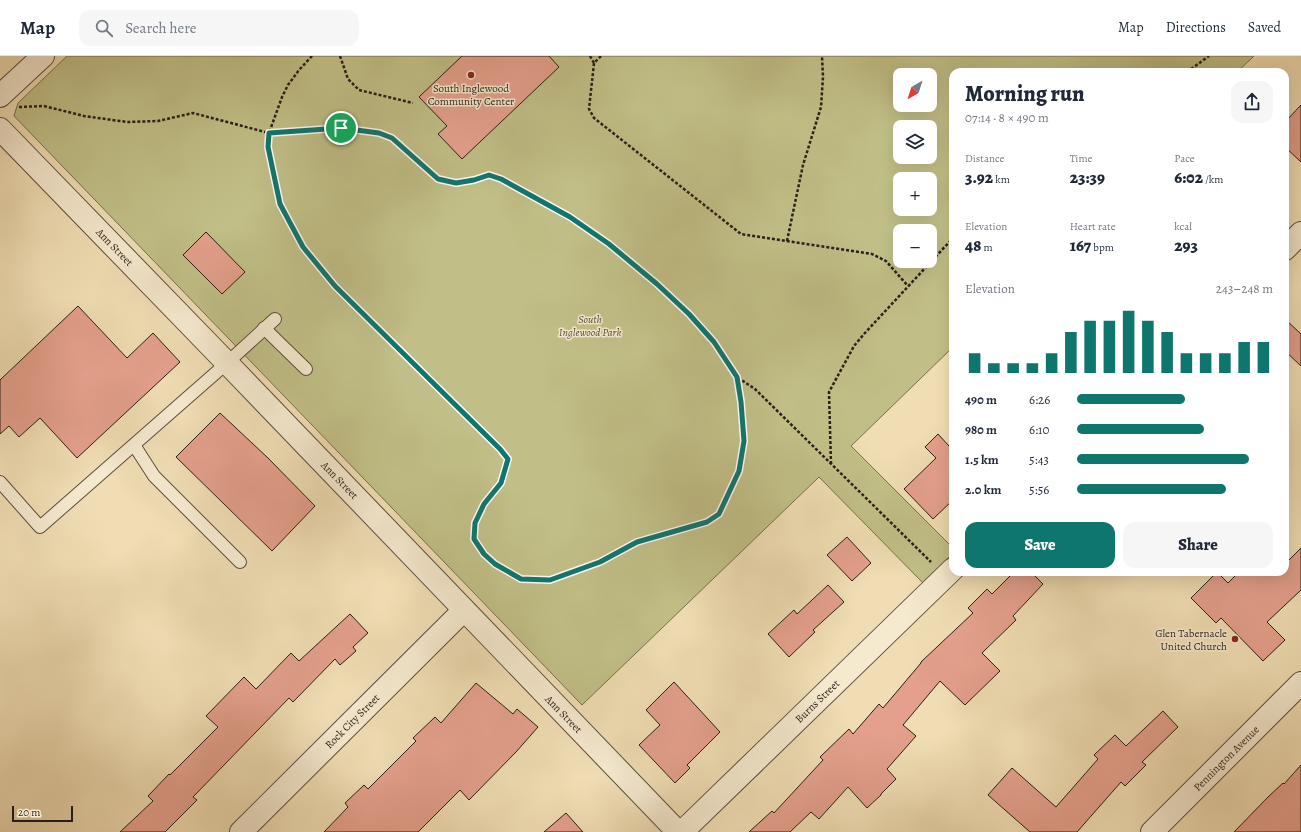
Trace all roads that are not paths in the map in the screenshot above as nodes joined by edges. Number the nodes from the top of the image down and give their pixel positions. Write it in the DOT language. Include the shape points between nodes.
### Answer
graph roads {
  1 [pos="42,56"];
  2 [pos="8,103"];
  3 [pos="0,129"];
  4 [pos="1301,233"];
  5 [pos="1289,245"];
  6 [pos="275,319"];
  7 [pos="264,328"];
  8 [pos="227,363"];
  9 [pos="306,369"];
  10 [pos="134,445"];
  11 [pos="0,482"];
  12 [pos="240,562"];
  13 [pos="949,573"];
  14 [pos="464,610"];
  15 [pos="1301,684"];
  16 [pos="241,832"];
  17 [pos="678,832"];
  18 [pos="682,832"];
  19 [pos="1152,832"];
  1 -- 2 [label="street"];
  3 -- 8 [label="street, Ann Street"];
  4 -- 5 [label="street"];
  6 -- 7 [label="lane"];
  7 -- 8 [label="lane"];
  7 -- 9 [label="lane"];
  8 -- 10 [label="lane"];
  8 -- 14 [label="street, Ann Street"];
  10 -- 11 [label="lane" via="40,527"];
  10 -- 12 [label="lane" via="154,476"];
  13 -- 18 [label="street, Burns Street"];
  14 -- 16 [label="street, Rock City Street"];
  14 -- 17 [label="street, Ann Street"];
  15 -- 19 [label="street, Pennington Avenue"];
}
